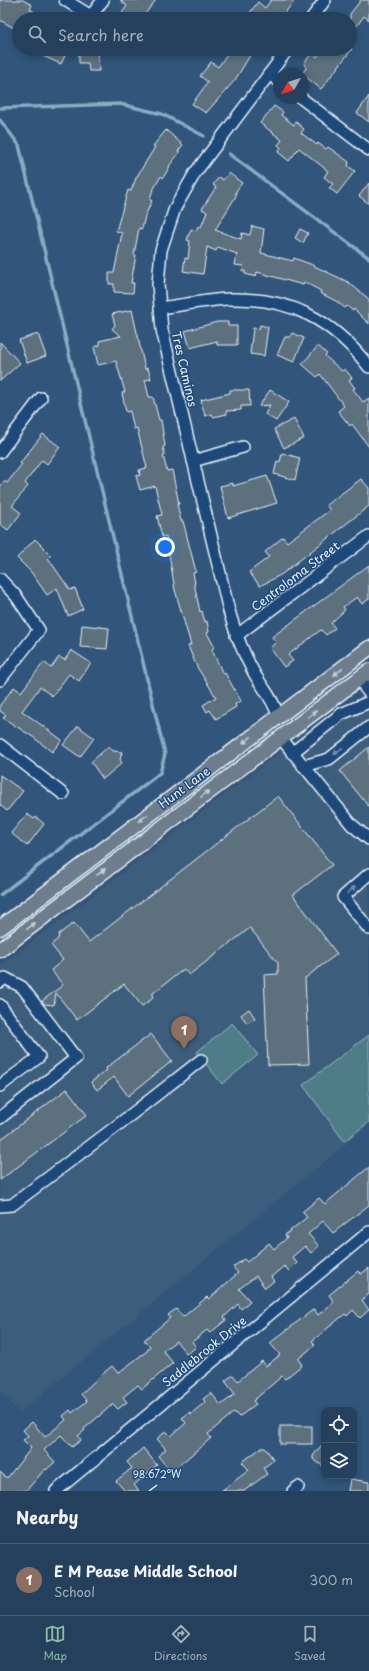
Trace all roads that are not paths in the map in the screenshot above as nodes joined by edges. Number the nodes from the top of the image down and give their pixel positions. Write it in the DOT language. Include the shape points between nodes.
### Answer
graph roads {
  1 [pos="65,0"];
  2 [pos="103,0"];
  3 [pos="326,0"];
  4 [pos="84,12"];
  5 [pos="94,12"];
  6 [pos="317,12"];
  7 [pos="283,56"];
  8 [pos="269,74"];
  9 [pos="273,77"];
  10 [pos="309,104"];
  11 [pos="369,150"];
  12 [pos="160,308"];
  13 [pos="369,367"];
  14 [pos="41,398"];
  15 [pos="243,447"];
  16 [pos="0,452"];
  17 [pos="193,461"];
  18 [pos="369,536"];
  19 [pos="0,579"];
  20 [pos="236,636"];
  21 [pos="369,648"];
  22 [pos="369,655"];
  23 [pos="366,673"];
  24 [pos="0,680"];
  25 [pos="369,693"];
  26 [pos="369,702"];
  27 [pos="278,716"];
  28 [pos="369,727"];
  29 [pos="281,738"];
  30 [pos="0,745"];
  31 [pos="292,753"];
  32 [pos="303,766"];
  33 [pos="63,794"];
  34 [pos="369,839"];
  35 [pos="369,874"];
  36 [pos="60,882"];
  37 [pos="70,896"];
  38 [pos="0,928"];
  39 [pos="369,929"];
  40 [pos="0,950"];
  41 [pos="0,982"];
  42 [pos="0,1005"];
  43 [pos="201,1060"];
  44 [pos="0,1086"];
  45 [pos="0,1118"];
  46 [pos="0,1206"];
  47 [pos="369,1232"];
  48 [pos="56,1491"];
  1 -- 4 [label="street"];
  2 -- 5 [label="street"];
  3 -- 6 [label="street"];
  7 -- 8 [label="street, Tres Caminos"];
  8 -- 9 [label="street"];
  8 -- 12 [label="street, Tres Caminos" via="195,173 175,208 161,250 158,284"];
  10 -- 11 [label="street"];
  12 -- 13 [label="street" via="228,299 279,303 303,311 335,331 354,347"];
  12 -- 17 [label="street, Tres Caminos" via="162,330"];
  14 -- 16 [label="street"];
  15 -- 17 [label="street"];
  17 -- 20 [label="street, Tres Caminos"];
  18 -- 20 [label="street, Centroloma Street"];
  19 -- 24 [label="street" via="16,596 39,630"];
  20 -- 27 [label="street, Tres Caminos"];
  21 -- 27 [label="main road, Hunt Lane, one-way"];
  22 -- 23 [label="main road" via="364,665"];
  23 -- 25 [label="street" via="366,689"];
  29 -- 23 [label="main road, Hunt Lane, one-way"];
  26 -- 31 [label="street" via="341,714"];
  27 -- 29 [label="main road"];
  27 -- 36 [label="main road, Hunt Lane, one-way"];
  28 -- 32 [label="street, one-way" via="329,759"];
  29 -- 31 [label="street"];
  37 -- 29 [label="main road, Hunt Lane, one-way"];
  30 -- 33 [label="street"];
  31 -- 32 [label="street"];
  32 -- 34 [label="street" via="352,825"];
  39 -- 35 [label="street, one-way" via="343,896"];
  36 -- 37 [label="main road"];
  36 -- 38 [label="main road, Hunt Lane"];
  40 -- 37 [label="main road, Hunt Lane, one-way"];
  41 -- 45 [label="street" via="5,978 22,987 76,1058"];
  42 -- 44 [label="street" via="39,1056"];
  43 -- 46 [label="street" via="12,1205"];
  47 -- 48 [label="street, Saddlebrook Drive"];
}
